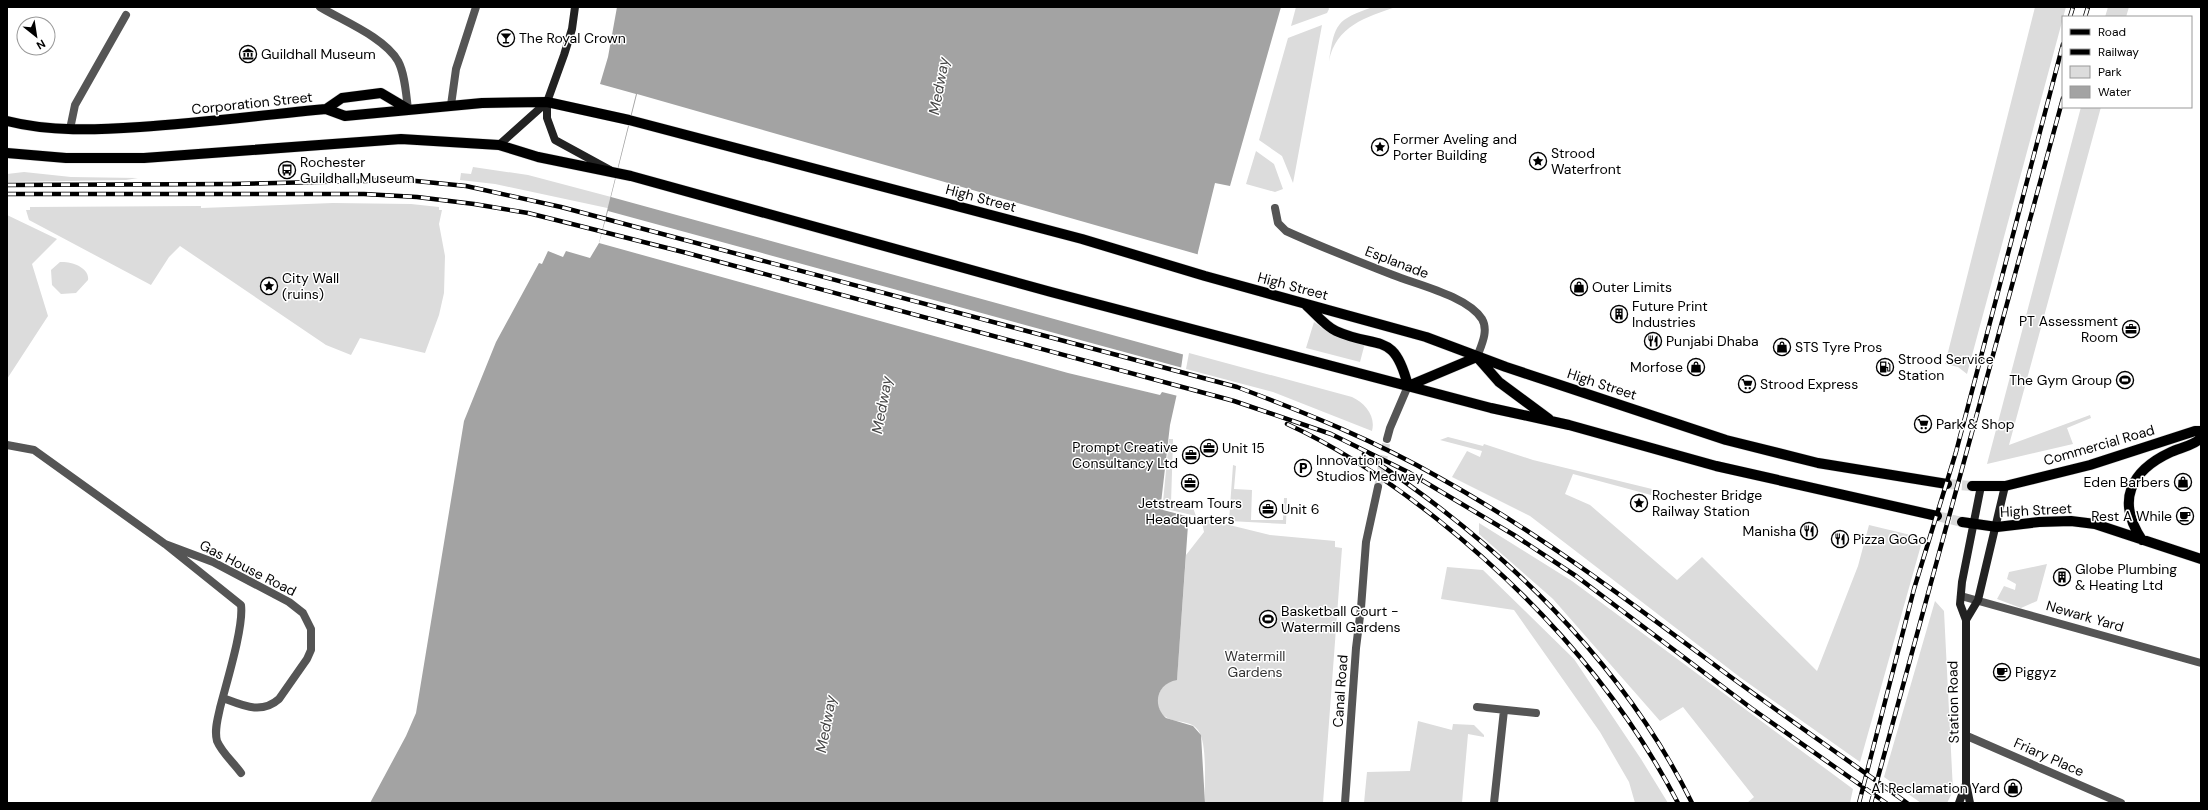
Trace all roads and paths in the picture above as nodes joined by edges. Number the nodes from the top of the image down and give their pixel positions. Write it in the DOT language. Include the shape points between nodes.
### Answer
graph roads {
  1 [pos="320,7"];
  2 [pos="476,7"];
  3 [pos="575,7"];
  4 [pos="126,15"];
  5 [pos="547,102"];
  6 [pos="451,105"];
  7 [pos="326,109"];
  8 [pos="408,109"];
  9 [pos="7,121"];
  10 [pos="70,129"];
  11 [pos="499,145"];
  12 [pos="7,153"];
  13 [pos="616,173"];
  14 [pos="1275,208"];
  15 [pos="1304,303"];
  16 [pos="1477,357"];
  17 [pos="1408,386"];
  18 [pos="1552,421"];
  19 [pos="2201,432"];
  20 [pos="2201,438"];
  21 [pos="1387,439"];
  22 [pos="7,445"];
  23 [pos="1947,484"];
  24 [pos="1378,486"];
  25 [pos="1977,486"];
  26 [pos="2005,486"];
  27 [pos="1937,516"];
  28 [pos="1962,522"];
  29 [pos="1972,525"];
  30 [pos="1997,527"];
  31 [pos="2142,540"];
  32 [pos="165,544"];
  33 [pos="2201,559"];
  34 [pos="1961,596"];
  35 [pos="1978,600"];
  36 [pos="1966,620"];
  37 [pos="2201,663"];
  38 [pos="223,698"];
  39 [pos="1477,707"];
  40 [pos="1504,710"];
  41 [pos="1536,713"];
  42 [pos="1967,736"];
  43 [pos="242,773"];
  44 [pos="1966,783"];
  45 [pos="1345,803"];
  46 [pos="1494,803"];
  47 [pos="1958,803"];
  48 [pos="1970,803"];
  49 [pos="2121,803"];
  1 -- 8 [label="street" via="381,42 398,61"];
  2 -- 6 [label="street" via="456,69"];
  3 -- 5 [label="main road" via="570,35"];
  4 -- 10 [label="street" via="75,105"];
  5 -- 6 [label="main road, Corporation Street"];
  5 -- 11 [label="main road"];
  5 -- 13 [label="main road" via="547,118 555,140"];
  5 -- 15 [label="main road, High Street" via="629,120 1082,239"];
  6 -- 8 [label="main road, Corporation Street"];
  7 -- 8 [label="main road, Corporation Street" via="345,116"];
  7 -- 8 [label="main road" via="342,98 382,93"];
  7 -- 10 [label="main road, Corporation Street" via="175,125"];
  9 -- 10 [label="main road, Corporation Street" via="30,126"];
  11 -- 12 [label="main road" via="383,140 144,158 66,158"];
  11 -- 13 [label="main road"];
  13 -- 17 [label="main road" via="1192,330"];
  14 -- 16 [label="street, Esplanade" via="1278,223 1286,231 1445,295 1470,308 1481,318 1485,328"];
  15 -- 16 [label="main road, High Street" via="1426,337"];
  15 -- 17 [label="main road" via="1334,330 1390,348 1401,360"];
  16 -- 17 [label="main road"];
  16 -- 18 [label="main road" via="1499,382"];
  16 -- 23 [label="main road, High Street" via="1726,440 1818,463"];
  17 -- 18 [label="main road"];
  17 -- 21 [label="street"];
  18 -- 27 [label="main road" via="1716,466"];
  19 -- 26 [label="main road, Commercial Road" via="2195,431 2094,464"];
  20 -- 31 [label="main road, Commercial Road" via="2147,466 2133,484 2129,496 2129,509 2134,527"];
  22 -- 32 [label="street, Gas House Road" via="34,450"];
  24 -- 45 [label="street, Canal Road" via="1366,542"];
  25 -- 26 [label="main road, High Street"];
  25 -- 29 [label="main road, Station Road"];
  26 -- 30 [label="main road, Station Road"];
  28 -- 29 [label="main road, High Street"];
  29 -- 30 [label="main road, High Street"];
  29 -- 34 [label="main road, Station Road"];
  30 -- 31 [label="main road, High Street" via="2071,521 2095,524"];
  30 -- 35 [label="main road, Station Road"];
  31 -- 33 [label="main road, High Street"];
  32 -- 38 [label="street, Gas House Road" via="241,605 242,615"];
  32 -- 38 [label="street, Gas House Road" via="213,562 289,602 303,613 309,625 312,639 307,659 273,705 252,708"];
  34 -- 35 [label="street, Newark Yard"];
  34 -- 36 [label="main road, Station Road" via="1960,604"];
  35 -- 36 [label="main road, Station Road"];
  35 -- 37 [label="street, Newark Yard"];
  36 -- 42 [label="main road, Station Road" via="1964,660"];
  38 -- 43 [label="street, Gas House Road" via="217,724 217,740"];
  39 -- 40 [label="street"];
  40 -- 41 [label="street"];
  40 -- 46 [label="street"];
  42 -- 44 [label="main road, Station Road"];
  42 -- 49 [label="street, Friary Place"];
  44 -- 47 [label="main road, Station Road"];
  44 -- 48 [label="main road, Station Road"];
}
